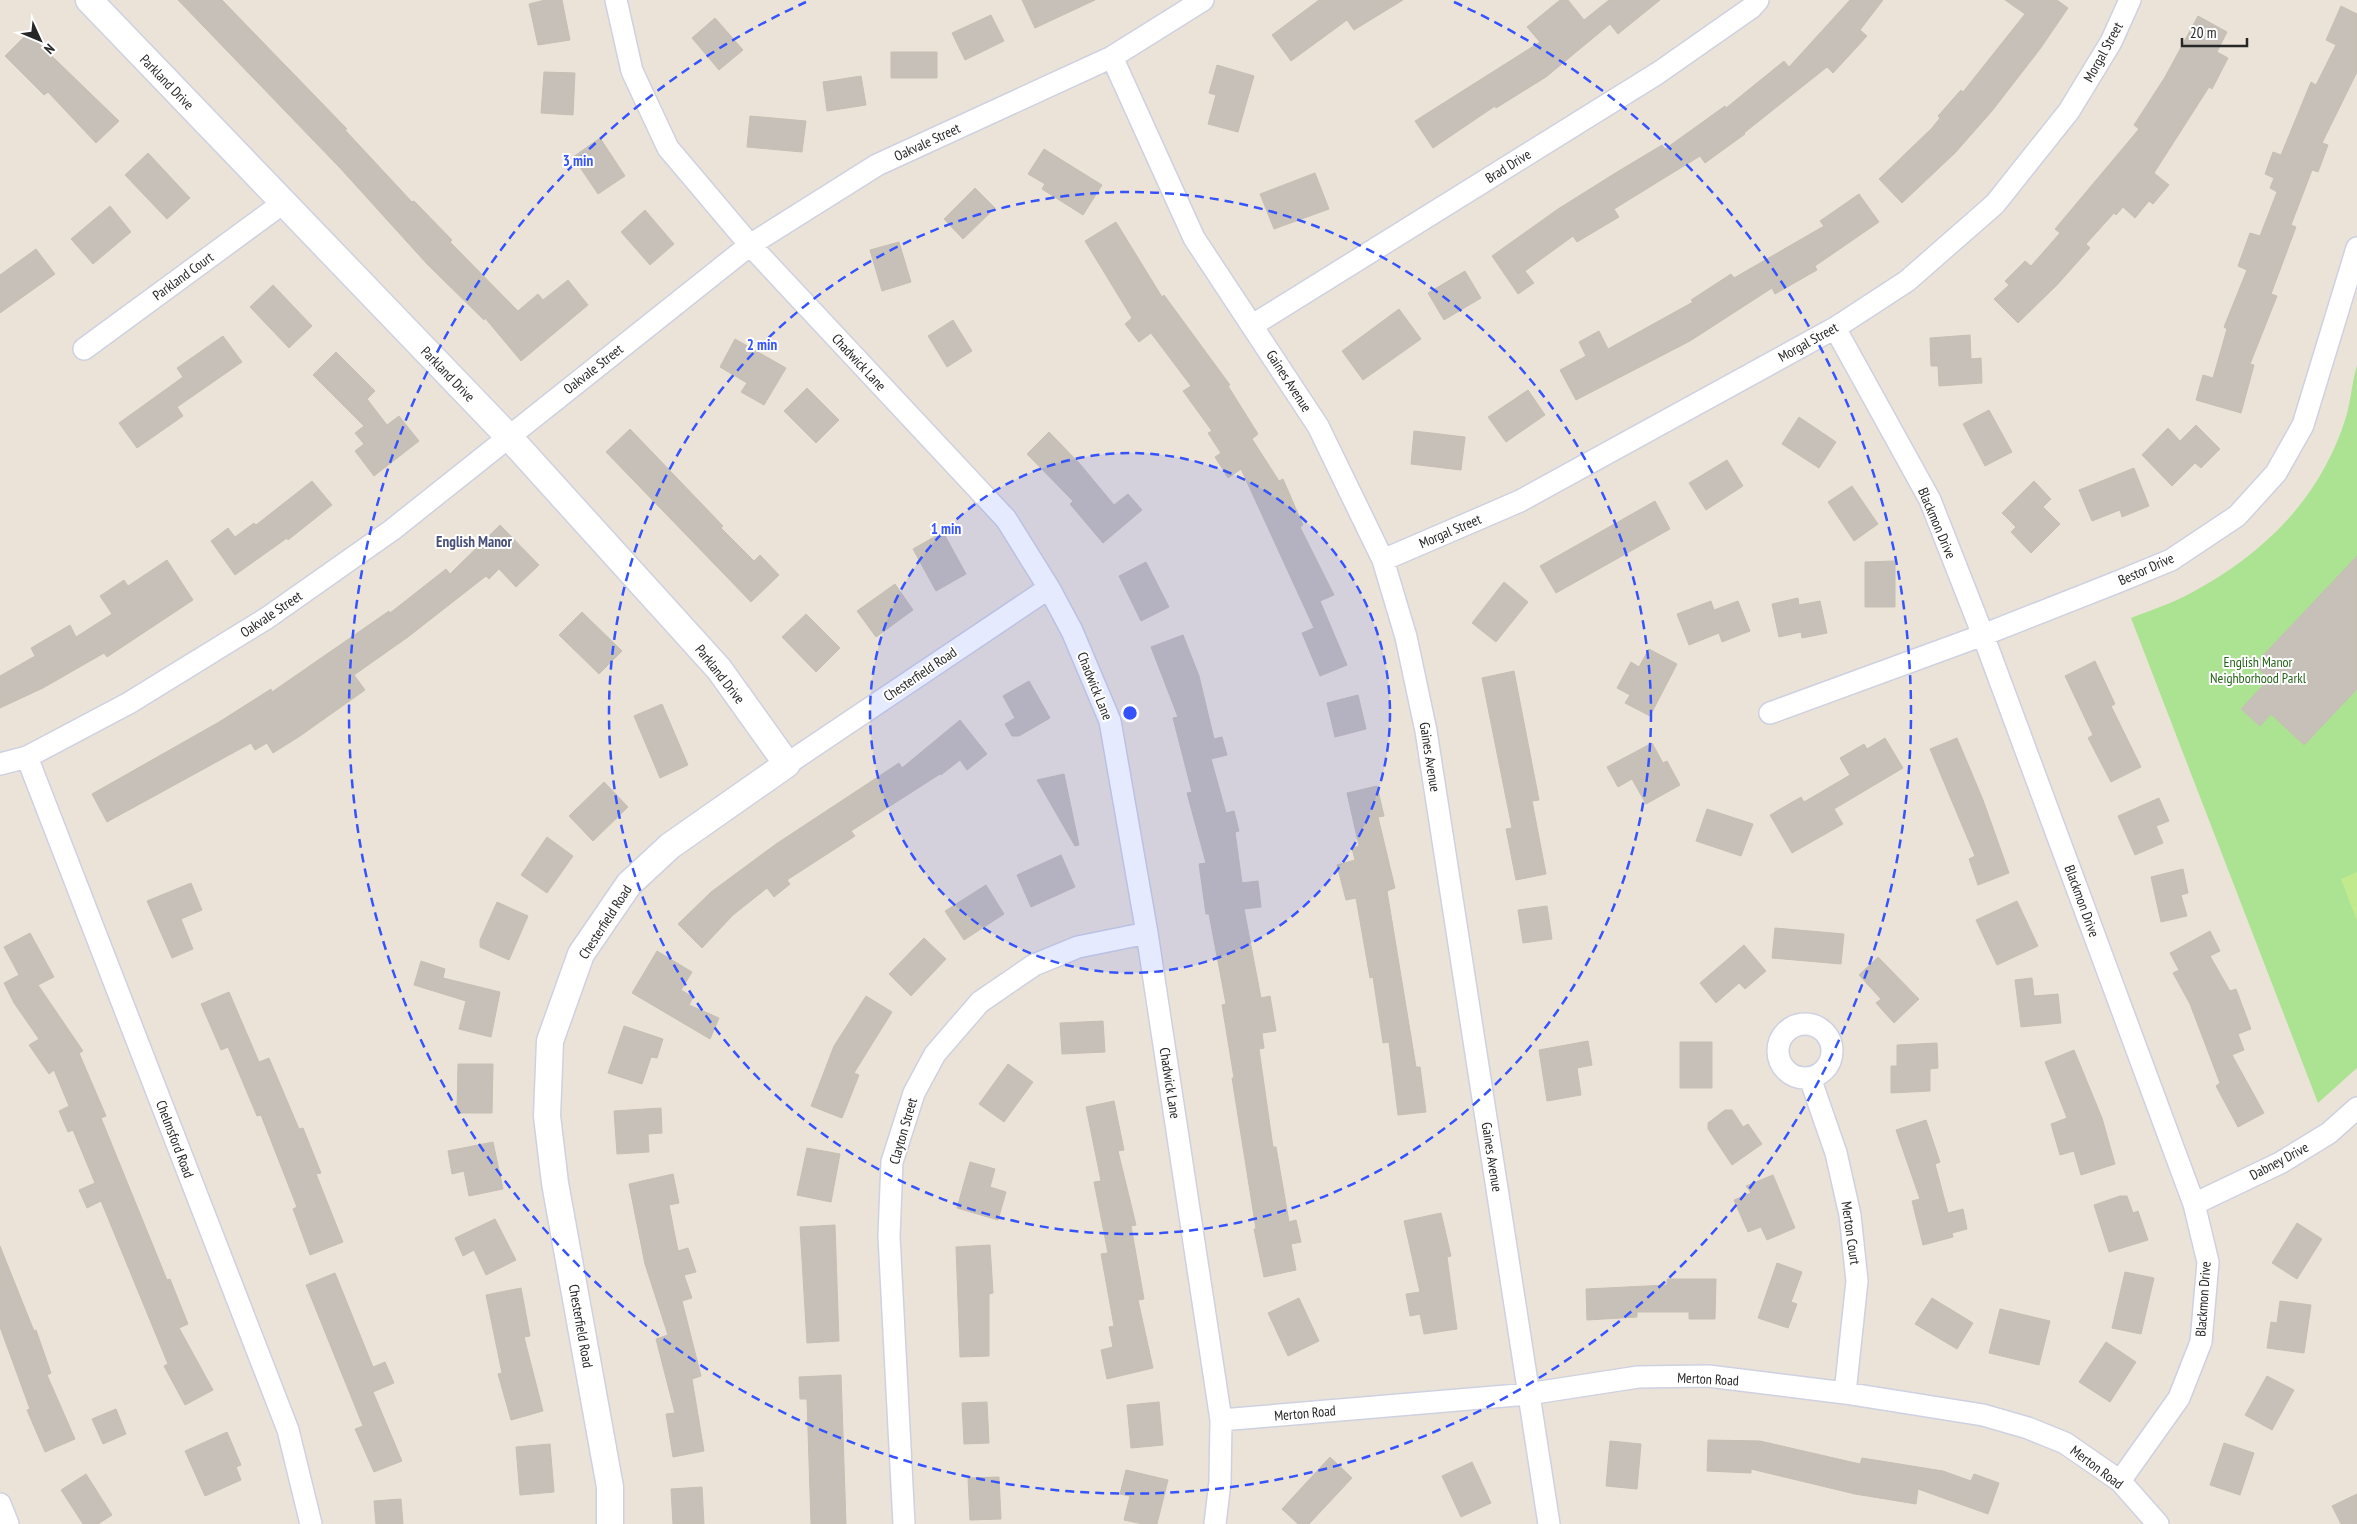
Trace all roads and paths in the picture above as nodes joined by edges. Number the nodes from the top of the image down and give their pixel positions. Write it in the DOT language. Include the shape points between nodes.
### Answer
graph roads {
  1 [pos="89,0"];
  2 [pos="616,0"];
  3 [pos="1203,0"];
  4 [pos="1758,0"];
  5 [pos="2130,0"];
  6 [pos="1112,57"];
  7 [pos="283,203"];
  8 [pos="750,245"];
  9 [pos="2357,248"];
  10 [pos="1253,325"];
  11 [pos="1835,328"];
  12 [pos="84,349"];
  13 [pos="508,436"];
  14 [pos="1383,560"];
  15 [pos="1049,588"];
  16 [pos="1983,635"];
  17 [pos="1770,713"];
  18 [pos="27,757"];
  19 [pos="0,764"];
  20 [pos="786,764"];
  21 [pos="1147,933"];
  22 [pos="1810,1078"];
  23 [pos="2357,1108"];
  24 [pos="2194,1204"];
  25 [pos="1845,1392"];
  26 [pos="1528,1394"];
  27 [pos="1221,1420"];
  28 [pos="2120,1481"];
  29 [pos="0,1504"];
  30 [pos="8,1524"];
  31 [pos="311,1524"];
  32 [pos="610,1524"];
  33 [pos="904,1524"];
  34 [pos="1215,1524"];
  35 [pos="1549,1524"];
  36 [pos="2158,1524"];
  1 -- 7 [label="street, Parkland Drive"];
  2 -- 8 [label="street, Chadwick Lane" via="632,71 668,148"];
  3 -- 6 [label="street, Oakvale Street"];
  4 -- 10 [label="street, Brad Drive" via="1658,73"];
  5 -- 11 [label="street, Morgal Street" via="2111,42 2069,112 1994,204 1907,281"];
  6 -- 8 [label="street, Oakvale Street" via="877,165"];
  6 -- 10 [label="street, Gaines Avenue" via="1194,238"];
  7 -- 12 [label="street, Parkland Court"];
  7 -- 13 [label="street, Parkland Drive"];
  8 -- 13 [label="street, Oakvale Street"];
  8 -- 15 [label="street, Chadwick Lane" via="1006,519"];
  9 -- 16 [label="street, Bestor Drive" via="2303,424 2276,473 2237,516 2171,560"];
  10 -- 14 [label="street, Gaines Avenue" via="1318,426"];
  11 -- 14 [label="street, Morgal Street" via="1520,501"];
  11 -- 16 [label="street, Blackmon Drive" via="1930,500"];
  13 -- 18 [label="street, Oakvale Street" via="392,530 267,618 129,703"];
  13 -- 20 [label="street, Parkland Drive" via="720,669"];
  14 -- 26 [label="street, Gaines Avenue" via="1406,637 1426,731"];
  15 -- 20 [label="street, Chesterfield Road"];
  15 -- 21 [label="street, Chadwick Lane" via="1072,631 1110,721"];
  16 -- 17 [label="street, Bestor Drive"];
  16 -- 24 [label="street, Blackmon Drive"];
  18 -- 19 [label="street, Oakvale Street"];
  18 -- 31 [label="street, Chelmsford Road" via="288,1430"];
  20 -- 32 [label="street, Chesterfield Road" via="670,846 629,884 581,954 550,1041 547,1116 555,1183 610,1487"];
  21 -- 27 [label="street, Chadwick Lane"];
  21 -- 33 [label="street, Clayton Street" via="1078,947 1034,965 980,1002 935,1054 914,1093 892,1162 889,1236"];
  22 -- 25 [label="street, Merton Court" via="1836,1153 1850,1215 1857,1281"];
  23 -- 24 [label="street, Dabney Drive" via="2330,1133 2280,1164"];
  24 -- 28 [label="street, Blackmon Drive" via="2208,1262 2201,1342 2179,1398"];
  25 -- 26 [label="street, Merton Road" via="1708,1376 1638,1377"];
  25 -- 28 [label="street, Merton Road" via="1983,1415 2028,1428 2065,1443"];
  26 -- 27 [label="street, Merton Road"];
  26 -- 35 [label="street, Gaines Avenue"];
  27 -- 34 [label="street, Chadwick Lane" via="1220,1482"];
  28 -- 36 [label="street, Merton Road"];
  29 -- 30 [label="street"];
}
